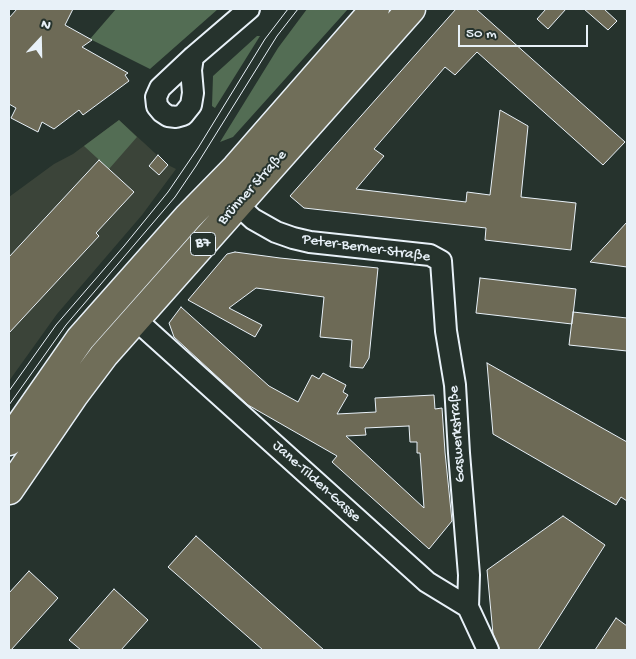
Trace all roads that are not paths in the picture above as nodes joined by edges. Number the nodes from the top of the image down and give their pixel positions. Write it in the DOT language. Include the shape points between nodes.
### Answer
graph roads {
  1 [pos="249,9"];
  2 [pos="375,9"];
  3 [pos="411,9"];
  4 [pos="193,57"];
  5 [pos="217,186"];
  6 [pos="238,205"];
  7 [pos="442,261"];
  8 [pos="135,319"];
  9 [pos="9,441"];
  10 [pos="9,490"];
  11 [pos="468,607"];
  12 [pos="488,650"];
  1 -- 4 [label="street"];
  2 -- 5 [label="main road, Brünner Straße / B7"];
  3 -- 6 [label="main road, Brünner Straße / B7"];
  5 -- 6 [label="street, Peter-Berner-Straße"];
  5 -- 9 [label="main road, Brünner Straße / B7" via="80,339"];
  6 -- 7 [label="street, Peter-Berner-Straße" via="253,219 293,238 430,255"];
  6 -- 8 [label="main road, Brünner Straße / B7"];
  7 -- 11 [label="street, Gaswerkstraße" via="446,331 455,385 469,575"];
  8 -- 10 [label="main road, Brünner Straße / B7" via="74,395"];
  8 -- 11 [label="street, Jane-Tilden-Gasse" via="427,582"];
  11 -- 12 [label="street"];
}
